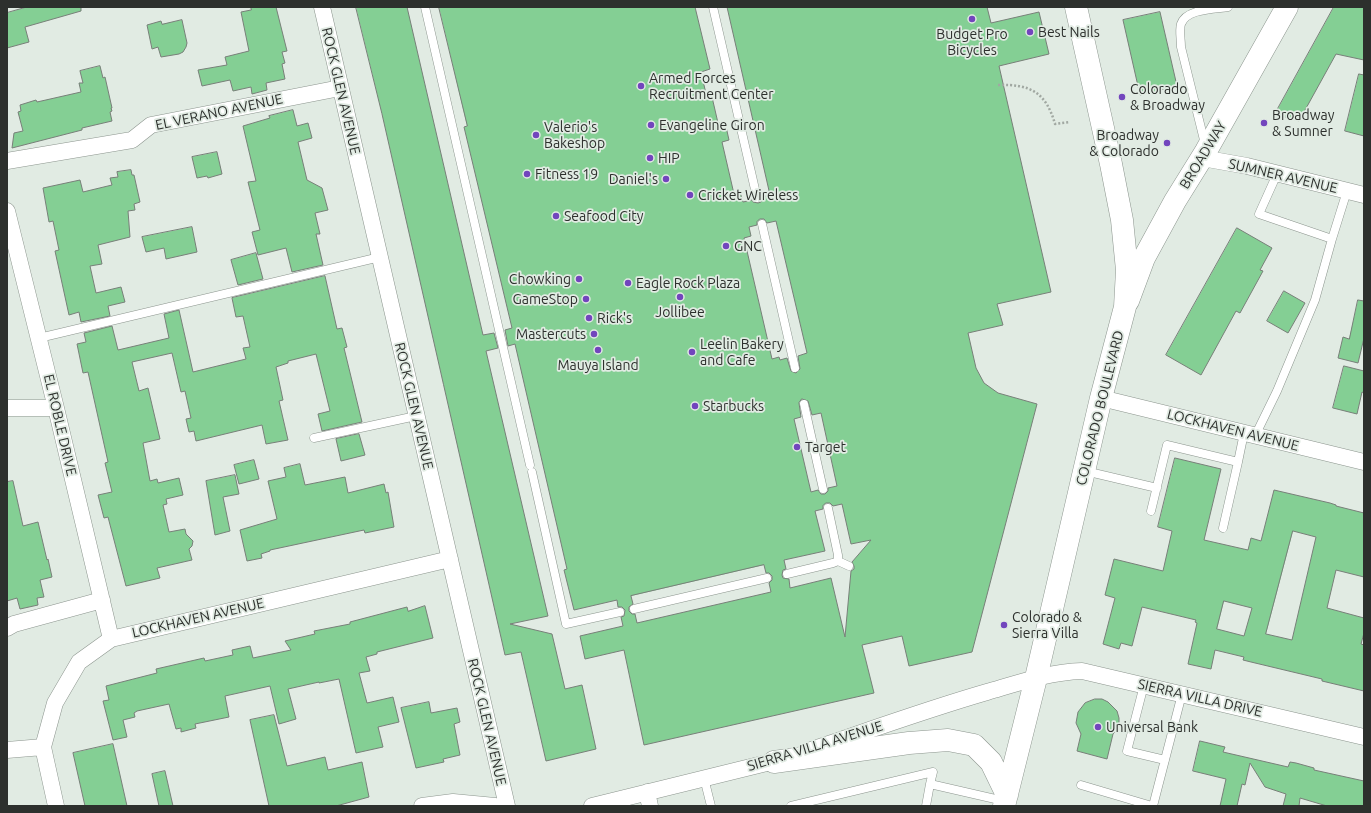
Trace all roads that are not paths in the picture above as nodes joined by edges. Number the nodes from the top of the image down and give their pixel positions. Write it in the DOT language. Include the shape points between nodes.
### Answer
graph roads {
  1 [pos="322,7"];
  2 [pos="425,7"];
  3 [pos="713,7"];
  4 [pos="1076,7"];
  5 [pos="1228,7"];
  6 [pos="1287,7"];
  7 [pos="340,88"];
  8 [pos="1204,155"];
  9 [pos="7,161"];
  10 [pos="1277,174"];
  11 [pos="1347,191"];
  12 [pos="1364,195"];
  13 [pos="757,198"];
  14 [pos="7,211"];
  15 [pos="762,224"];
  16 [pos="1332,239"];
  17 [pos="380,257"];
  18 [pos="1125,307"];
  19 [pos="39,338"];
  20 [pos="795,368"];
  21 [pos="1101,398"];
  22 [pos="804,404"];
  23 [pos="7,408"];
  24 [pos="56,408"];
  25 [pos="416,416"];
  26 [pos="1250,434"];
  27 [pos="314,438"];
  28 [pos="1238,462"];
  29 [pos="1364,462"];
  30 [pos="1084,471"];
  31 [pos="1157,488"];
  32 [pos="823,489"];
  33 [pos="828,508"];
  34 [pos="1151,511"];
  35 [pos="1223,528"];
  36 [pos="450,559"];
  37 [pos="838,561"];
  38 [pos="849,566"];
  39 [pos="787,574"];
  40 [pos="767,578"];
  41 [pos="102,600"];
  42 [pos="634,609"];
  43 [pos="620,612"];
  44 [pos="7,628"];
  45 [pos="111,639"];
  46 [pos="1036,678"];
  47 [pos="1144,685"];
  48 [pos="1182,694"];
  49 [pos="1364,737"];
  50 [pos="43,747"];
  51 [pos="7,750"];
  52 [pos="1166,760"];
  53 [pos="774,762"];
  54 [pos="704,778"];
  55 [pos="930,784"];
  56 [pos="1081,785"];
  57 [pos="649,799"];
  58 [pos="1005,801"];
  59 [pos="56,806"];
  60 [pos="422,806"];
  61 [pos="495,806"];
  62 [pos="507,806"];
  63 [pos="592,806"];
  64 [pos="711,806"];
  65 [pos="790,806"];
  66 [pos="926,806"];
  67 [pos="1152,806"];
  1 -- 7 [label="street, ROCK GLEN AVENUE"];
  2 -- 43 [label="lane" via="566,624"];
  3 -- 13 [label="lane"];
  4 -- 18 [label="main road, COLORADO BOULEVARD" via="1122,220 1127,270"];
  5 -- 8 [label="lane" via="1190,14 1182,23 1180,34"];
  6 -- 8 [label="main road, BROADWAY"];
  7 -- 9 [label="street, EL VERANO AVENUE" via="151,125 132,140"];
  7 -- 17 [label="street, ROCK GLEN AVENUE"];
  8 -- 10 [label="street, SUMNER AVENUE"];
  8 -- 18 [label="main road, BROADWAY" via="1144,258"];
  10 -- 11 [label="street, SUMNER AVENUE"];
  10 -- 16 [label="lane" via="1259,214"];
  11 -- 12 [label="street, SUMNER AVENUE"];
  11 -- 16 [label="lane"];
  14 -- 19 [label="street, EL ROBLE DRIVE"];
  15 -- 20 [label="lane"];
  16 -- 26 [label="lane" via="1315,300 1277,391"];
  17 -- 19 [label="lane"];
  17 -- 25 [label="street, ROCK GLEN AVENUE"];
  18 -- 21 [label="main road, COLORADO BOULEVARD"];
  19 -- 24 [label="street, EL ROBLE DRIVE"];
  21 -- 26 [label="street, LOCKHAVEN AVENUE"];
  21 -- 30 [label="main road, COLORADO BOULEVARD"];
  22 -- 32 [label="lane"];
  23 -- 24 [label="street"];
  24 -- 41 [label="street, EL ROBLE DRIVE"];
  25 -- 27 [label="lane"];
  25 -- 36 [label="street, ROCK GLEN AVENUE"];
  26 -- 28 [label="lane"];
  26 -- 29 [label="street, LOCKHAVEN AVENUE"];
  28 -- 31 [label="lane" via="1167,445"];
  28 -- 35 [label="lane"];
  30 -- 31 [label="lane"];
  30 -- 46 [label="main road, COLORADO BOULEVARD"];
  31 -- 34 [label="lane"];
  33 -- 37 [label="lane"];
  36 -- 45 [label="street, LOCKHAVEN AVENUE"];
  36 -- 62 [label="street, ROCK GLEN AVENUE"];
  37 -- 38 [label="lane"];
  37 -- 39 [label="lane"];
  40 -- 42 [label="lane"];
  41 -- 44 [label="street"];
  41 -- 45 [label="street, EL ROBLE DRIVE"];
  45 -- 50 [label="street, LOCKHAVEN AVENUE" via="80,662 55,703"];
  46 -- 47 [label="street, SIERRA VILLA DRIVE" via="1064,671 1082,671"];
  46 -- 53 [label="street, SIERRA VILLA AVENUE" via="892,722"];
  46 -- 58 [label="main road, COLORADO BOULEVARD"];
  47 -- 48 [label="street, SIERRA VILLA DRIVE"];
  47 -- 52 [label="lane" via="1126,751"];
  48 -- 49 [label="street, SIERRA VILLA DRIVE"];
  48 -- 52 [label="lane"];
  50 -- 51 [label="street"];
  50 -- 59 [label="street"];
  52 -- 67 [label="lane"];
  53 -- 54 [label="street, SIERRA VILLA AVENUE"];
  53 -- 58 [label="main road" via="948,740 974,745 991,762"];
  54 -- 57 [label="street, SIERRA VILLA AVENUE"];
  54 -- 64 [label="lane"];
  55 -- 58 [label="lane"];
  55 -- 65 [label="lane" via="933,772"];
  55 -- 66 [label="lane"];
  56 -- 67 [label="lane"];
  57 -- 63 [label="street, SIERRA VILLA AVENUE"];
  60 -- 61 [label="street" via="453,802"];
}
